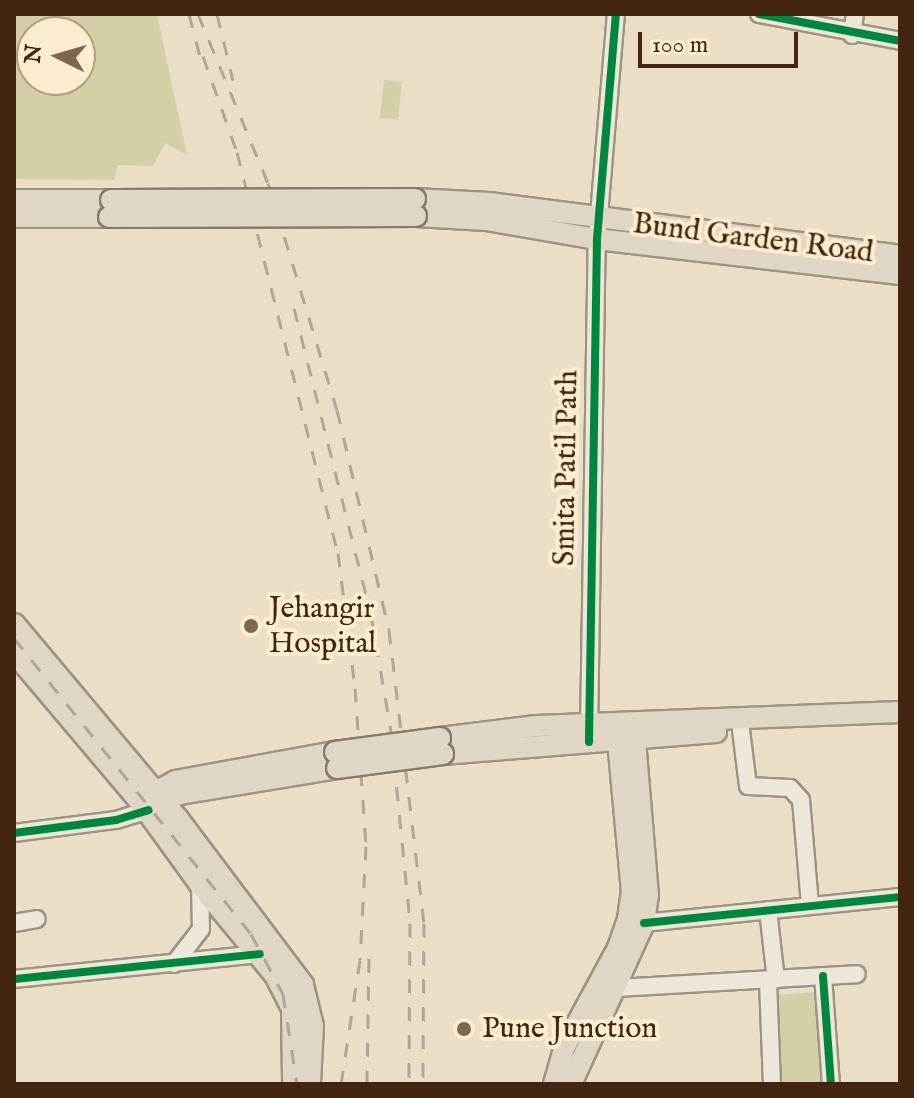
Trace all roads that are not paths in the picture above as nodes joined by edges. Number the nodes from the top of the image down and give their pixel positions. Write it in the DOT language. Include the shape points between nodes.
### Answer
graph roads {
  1 [pos="616,14"];
  2 [pos="759,14"];
  3 [pos="855,14"];
  4 [pos="852,35"];
  5 [pos="900,41"];
  6 [pos="14,200"];
  7 [pos="110,209"];
  8 [pos="14,217"];
  9 [pos="598,230"];
  10 [pos="900,256"];
  11 [pos="900,274"];
  12 [pos="14,625"];
  13 [pos="14,651"];
  14 [pos="900,712"];
  15 [pos="900,722"];
  16 [pos="741,730"];
  17 [pos="626,732"];
  18 [pos="589,733"];
  19 [pos="151,801"];
  20 [pos="14,833"];
  21 [pos="200,883"];
  22 [pos="900,897"];
  23 [pos="810,905"];
  24 [pos="768,910"];
  25 [pos="37,919"];
  26 [pos="14,923"];
  27 [pos="644,923"];
  28 [pos="260,954"];
  29 [pos="174,964"];
  30 [pos="857,974"];
  31 [pos="823,976"];
  32 [pos="14,979"];
  33 [pos="772,980"];
  34 [pos="616,988"];
  35 [pos="294,1084"];
  36 [pos="309,1084"];
  37 [pos="554,1084"];
  38 [pos="571,1084"];
  39 [pos="772,1084"];
  40 [pos="831,1084"];
  1 -- 9 [label="street, Smita Patil Path"];
  2 -- 4 [label="street"];
  3 -- 4 [label="street"];
  4 -- 5 [label="street"];
  6 -- 7 [label="main road"];
  7 -- 8 [label="main road"];
  7 -- 9 [label="main road, Bund Garden Road, bridge" via="489,203"];
  9 -- 10 [label="main road, Bund Garden Road"];
  9 -- 11 [label="main road, Bund Garden Road"];
  9 -- 18 [label="street, Smita Patil Path"];
  12 -- 19 [label="highway"];
  13 -- 19 [label="highway"];
  14 -- 17 [label="main road"];
  15 -- 16 [label="main road"];
  16 -- 17 [label="main road" via="693,735"];
  16 -- 23 [label="street" via="748,786 790,788 801,800"];
  17 -- 18 [label="main road"];
  17 -- 27 [label="main road" via="648,895"];
  17 -- 37 [label="main road" via="632,892 628,919 565,1046"];
  18 -- 19 [label="main road, bridge" via="336,760"];
  19 -- 20 [label="street" via="116,820"];
  19 -- 21 [label="highway"];
  19 -- 36 [label="highway" via="302,985 312,1026"];
  21 -- 28 [label="highway"];
  21 -- 29 [label="street" via="201,929"];
  22 -- 23 [label="street"];
  23 -- 24 [label="street"];
  24 -- 27 [label="street"];
  24 -- 33 [label="street"];
  25 -- 26 [label="street"];
  27 -- 34 [label="main road"];
  28 -- 29 [label="street"];
  28 -- 35 [label="highway" via="293,1008"];
  29 -- 32 [label="street"];
  30 -- 31 [label="street"];
  31 -- 33 [label="street"];
  31 -- 40 [label="street"];
  33 -- 34 [label="street"];
  33 -- 39 [label="street"];
  34 -- 38 [label="main road" via="581,1053"];
}
